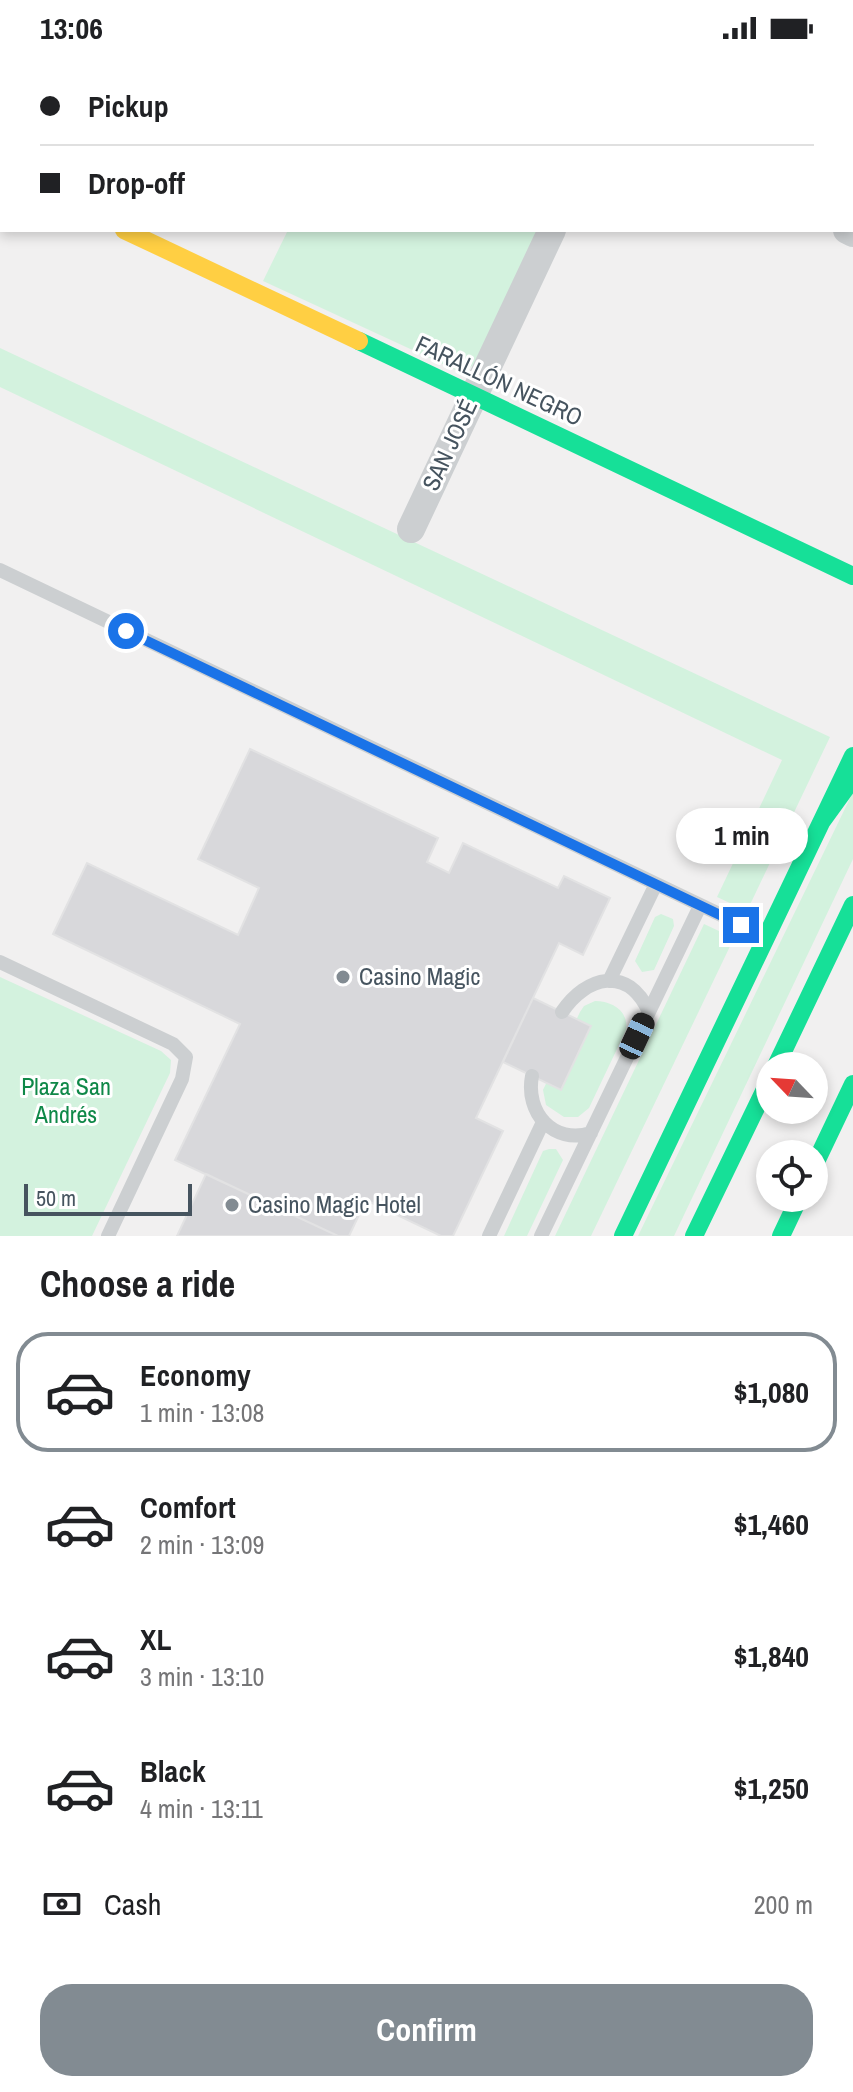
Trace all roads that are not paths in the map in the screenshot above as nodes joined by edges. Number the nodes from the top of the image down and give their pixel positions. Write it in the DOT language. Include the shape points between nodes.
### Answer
graph roads {
  1 [pos="128,232"];
  2 [pos="551,232"];
  3 [pos="473,396"];
  4 [pos="411,529"];
  5 [pos="0,570"];
  6 [pos="853,576"];
  7 [pos="853,756"];
  8 [pos="853,778"];
  9 [pos="822,821"];
  10 [pos="656,884"];
  11 [pos="853,903"];
  12 [pos="700,906"];
  13 [pos="766,937"];
  14 [pos="0,962"];
  15 [pos="609,981"];
  16 [pos="562,1012"];
  17 [pos="649,1012"];
  18 [pos="775,1052"];
  19 [pos="783,1052"];
  20 [pos="532,1076"];
  21 [pos="853,1084"];
  22 [pos="756,1107"];
  23 [pos="543,1122"];
  24 [pos="591,1133"];
  25 [pos="826,1140"];
  26 [pos="792,1212"];
  27 [pos="108,1236"];
  28 [pos="489,1236"];
  29 [pos="541,1236"];
  30 [pos="623,1236"];
  31 [pos="694,1236"];
  32 [pos="781,1236"];
  1 -- 3 [label="main road, FARALLÓN NEGRO"];
  2 -- 3 [label="street, SAN JOSÉ"];
  3 -- 4 [label="street, SAN JOSÉ"];
  3 -- 6 [label="main road, FARALLÓN NEGRO"];
  5 -- 10 [label="lane"];
  7 -- 9 [label="main road"];
  8 -- 9 [label="main road"];
  9 -- 13 [label="main road"];
  10 -- 12 [label="lane"];
  10 -- 15 [label="lane"];
  11 -- 18 [label="lane" via="828,927 813,954 779,1027"];
  11 -- 19 [label="main road"];
  12 -- 13 [label="lane"];
  12 -- 17 [label="lane"];
  13 -- 30 [label="main road"];
  14 -- 27 [label="lane" via="173,1044 186,1057 182,1079"];
  15 -- 16 [label="lane" via="581,989"];
  15 -- 17 [label="lane" via="635,991"];
  17 -- 24 [label="lane"];
  20 -- 23 [label="lane" via="530,1099"];
  21 -- 25 [label="main road"];
  22 -- 31 [label="main road"];
  23 -- 24 [label="lane" via="565,1135"];
  23 -- 28 [label="lane"];
  24 -- 29 [label="lane"];
  26 -- 32 [label="main road"];
}
